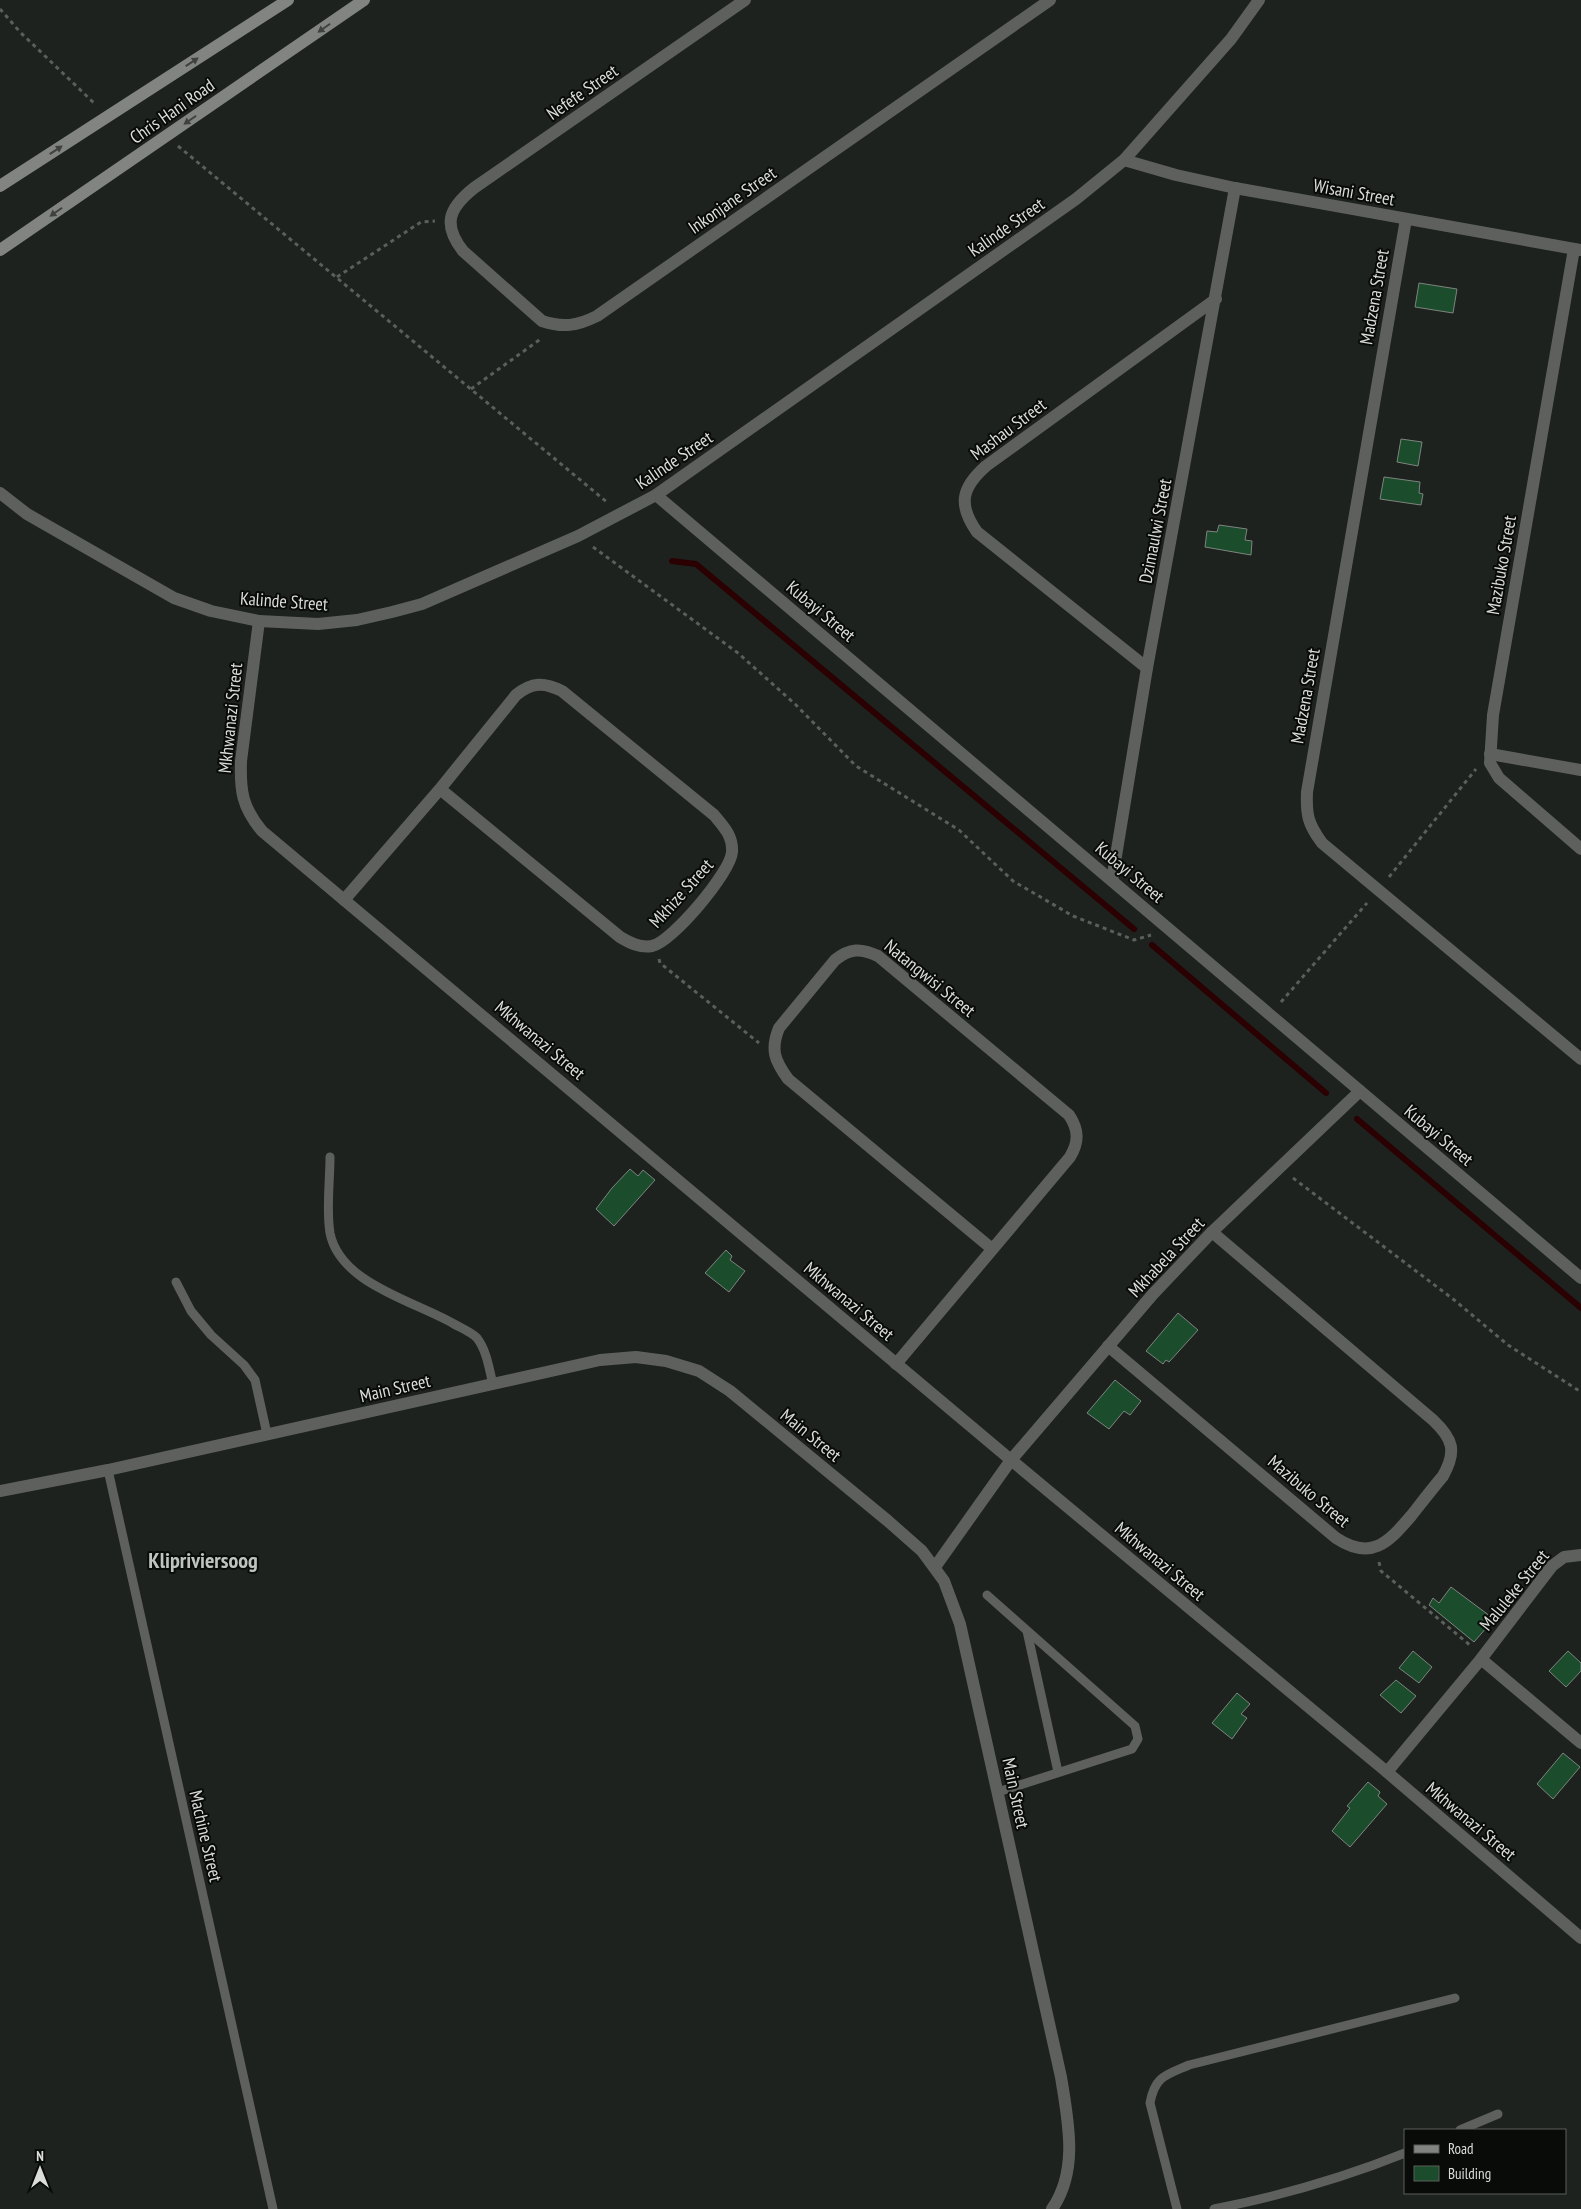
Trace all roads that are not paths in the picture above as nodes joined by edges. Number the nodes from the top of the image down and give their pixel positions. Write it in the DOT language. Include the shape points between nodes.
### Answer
graph roads {
  1 [pos="288,0"];
  2 [pos="364,0"];
  3 [pos="745,0"];
  4 [pos="1050,0"];
  5 [pos="1259,0"];
  6 [pos="1124,160"];
  7 [pos="0,186"];
  8 [pos="1235,188"];
  9 [pos="1406,219"];
  10 [pos="1577,249"];
  11 [pos="0,250"];
  12 [pos="1216,299"];
  13 [pos="556,326"];
  14 [pos="0,493"];
  15 [pos="656,495"];
  16 [pos="259,620"];
  17 [pos="1147,668"];
  18 [pos="1490,754"];
  19 [pos="1581,770"];
  20 [pos="440,788"];
  21 [pos="1581,849"];
  22 [pos="1112,880"];
  23 [pos="344,900"];
  24 [pos="1581,1060"];
  25 [pos="1360,1091"];
  26 [pos="330,1157"];
  27 [pos="1212,1232"];
  28 [pos="991,1248"];
  29 [pos="1581,1278"];
  30 [pos="176,1282"];
  31 [pos="1108,1346"];
  32 [pos="896,1364"];
  33 [pos="493,1384"];
  34 [pos="267,1434"];
  35 [pos="1011,1460"];
  36 [pos="108,1470"];
  37 [pos="0,1490"];
  38 [pos="1581,1555"];
  39 [pos="935,1567"];
  40 [pos="987,1595"];
  41 [pos="1027,1630"];
  42 [pos="1482,1658"];
  43 [pos="1581,1743"];
  44 [pos="1058,1772"];
  45 [pos="1387,1772"];
  46 [pos="998,1792"];
  47 [pos="1581,1938"];
  48 [pos="1455,1998"];
  49 [pos="1498,2114"];
  50 [pos="1462,2129"];
  51 [pos="1404,2153"];
  52 [pos="273,2209"];
  53 [pos="1052,2209"];
  54 [pos="1177,2209"];
  55 [pos="1214,2209"];
  7 -- 1 [label="main road, Chris Hani Road, one-way"];
  2 -- 11 [label="main road, Chris Hani Road, one-way"];
  3 -- 13 [label="street, Nefefe Street" via="474,188 453,209 451,232 463,250 542,321"];
  4 -- 13 [label="street, Inkonjane Street" via="597,316 584,323"];
  5 -- 6 [label="street, Kalinde Street" via="1232,39"];
  6 -- 8 [label="street, Wisani Street"];
  6 -- 15 [label="street, Kalinde Street" via="1076,199"];
  8 -- 9 [label="street, Wisani Street"];
  8 -- 12 [label="street, Dzimaulwi Street"];
  9 -- 10 [label="street, Wisani Street"];
  9 -- 24 [label="street, Madzena Street" via="1310,773 1306,812 1322,843"];
  10 -- 18 [label="street, Mazibuko Street" via="1493,715"];
  12 -- 17 [label="street, Dzimaulwi Street"];
  12 -- 17 [label="street, Mashau Street" via="986,466 966,490 964,507 977,532"];
  14 -- 16 [label="street, Kalinde Street" via="27,514 174,598 211,611"];
  15 -- 16 [label="street, Kalinde Street" via="578,536 438,597 392,612 318,624"];
  15 -- 22 [label="street, Kubayi Street"];
  16 -- 23 [label="street, Mkhwanazi Street" via="241,761 243,799 250,817 262,831"];
  17 -- 22 [label="street, Dzimaulwi Street"];
  18 -- 19 [label="street"];
  18 -- 21 [label="street, Mazibuko Street" via="1490,763 1499,778"];
  20 -- 20 [label="street, Mkhize Street" via="516,695 539,683 551,685 714,815 731,839 729,866 672,934 653,946 630,944"];
  20 -- 23 [label="street, Mkhize Street"];
  22 -- 25 [label="street, Kubayi Street"];
  23 -- 32 [label="street, Mkhwanazi Street"];
  25 -- 27 [label="street, Mkhabela Street"];
  25 -- 29 [label="street, Kubayi Street"];
  26 -- 33 [label="lane" via="330,1234 344,1263 357,1275 476,1337 485,1351"];
  27 -- 31 [label="street, Mkhabela Street"];
  27 -- 31 [label="street, Mazibuko Street" via="1448,1436 1452,1455 1443,1476 1393,1537 1377,1547 1349,1547"];
  28 -- 28 [label="street, Natangwisi Street" via="1070,1158 1078,1140 1075,1124 1069,1115 878,956 868,951 851,951 835,960 779,1028 774,1040 778,1065 788,1079"];
  28 -- 32 [label="street, Natangwisi Street"];
  30 -- 34 [label="lane" via="191,1311 255,1380"];
  31 -- 35 [label="street, Mkhabela Street"];
  32 -- 35 [label="street, Mkhwanazi Street"];
  33 -- 34 [label="street, Main Street"];
  33 -- 39 [label="street, Main Street" via="600,1360 636,1357 666,1360 699,1371 730,1391 888,1522 922,1551"];
  34 -- 36 [label="street, Main Street"];
  35 -- 39 [label="street, Mkhabela Street"];
  35 -- 45 [label="street, Mkhwanazi Street"];
  36 -- 37 [label="street, Main Street"];
  36 -- 52 [label="lane, Machine Street"];
  38 -- 42 [label="street, Maluleke Street" via="1564,1557 1552,1566"];
  39 -- 46 [label="street, Main Street" via="953,1600 960,1624"];
  40 -- 41 [label="lane"];
  41 -- 44 [label="lane"];
  41 -- 44 [label="lane" via="1135,1726 1138,1739 1132,1749"];
  42 -- 43 [label="street"];
  42 -- 45 [label="street, Maluleke Street"];
  44 -- 46 [label="lane"];
  45 -- 47 [label="street, Mkhwanazi Street"];
  46 -- 53 [label="street, Main Street" via="1068,2122 1070,2153 1065,2181"];
  48 -- 54 [label="lane" via="1166,2074 1153,2087 1150,2103"];
  49 -- 50 [label="lane"];
  51 -- 55 [label="lane" via="1329,2181"];
}
